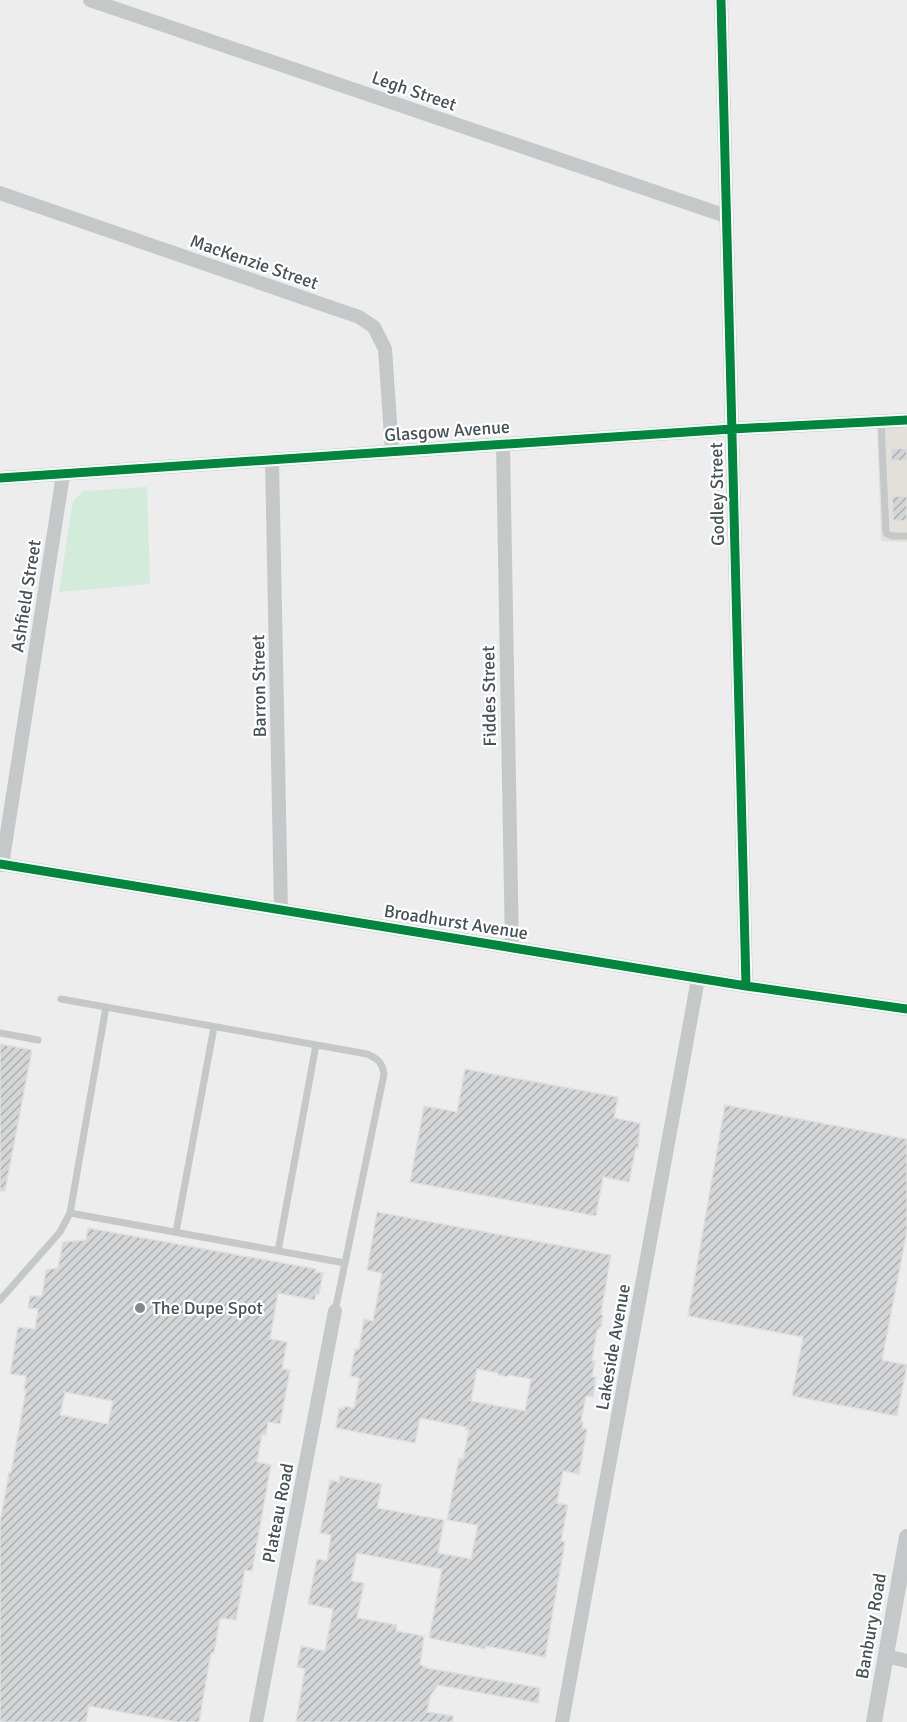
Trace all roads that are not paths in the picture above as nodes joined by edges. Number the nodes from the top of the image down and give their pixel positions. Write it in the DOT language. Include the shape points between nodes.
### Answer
graph roads {
  1 [pos="90,0"];
  2 [pos="721,0"];
  3 [pos="0,193"];
  4 [pos="726,216"];
  5 [pos="904,419"];
  6 [pos="881,421"];
  7 [pos="732,429"];
  8 [pos="503,445"];
  9 [pos="392,451"];
  10 [pos="272,460"];
  11 [pos="63,475"];
  12 [pos="0,478"];
  13 [pos="907,536"];
  14 [pos="1,864"];
  15 [pos="282,910"];
  16 [pos="512,948"];
  17 [pos="698,979"];
  18 [pos="746,986"];
  19 [pos="62,999"];
  20 [pos="106,1007"];
  21 [pos="907,1009"];
  22 [pos="214,1027"];
  23 [pos="0,1033"];
  24 [pos="38,1040"];
  25 [pos="316,1045"];
  26 [pos="70,1212"];
  27 [pos="176,1232"];
  28 [pos="278,1251"];
  29 [pos="345,1263"];
  30 [pos="0,1300"];
  31 [pos="335,1311"];
  32 [pos="907,1537"];
  33 [pos="886,1656"];
  34 [pos="907,1661"];
  35 [pos="256,1722"];
  36 [pos="562,1722"];
  37 [pos="874,1722"];
  1 -- 4 [label="street, Legh Street"];
  2 -- 4 [label="street, Godley Street"];
  3 -- 9 [label="street, MacKenzie Street" via="359,317 374,327 385,349"];
  4 -- 7 [label="street, Godley Street"];
  5 -- 6 [label="street, Glasgow Avenue"];
  6 -- 7 [label="street, Glasgow Avenue"];
  6 -- 13 [label="lane" via="886,533"];
  7 -- 8 [label="street, Glasgow Avenue"];
  7 -- 18 [label="street, Godley Street"];
  8 -- 9 [label="street, Glasgow Avenue"];
  8 -- 16 [label="street, Fiddes Street"];
  9 -- 10 [label="street, Glasgow Avenue"];
  10 -- 11 [label="street, Glasgow Avenue"];
  10 -- 15 [label="street, Barron Street"];
  11 -- 12 [label="street, Glasgow Avenue"];
  11 -- 14 [label="street, Ashfield Street"];
  14 -- 15 [label="street, Broadhurst Avenue"];
  15 -- 16 [label="street, Broadhurst Avenue"];
  16 -- 17 [label="street, Broadhurst Avenue"];
  17 -- 18 [label="street, Broadhurst Avenue"];
  17 -- 36 [label="street, Lakeside Avenue"];
  18 -- 21 [label="street, Broadhurst Avenue"];
  19 -- 20 [label="lane"];
  20 -- 22 [label="lane"];
  20 -- 26 [label="lane"];
  22 -- 25 [label="lane"];
  22 -- 27 [label="lane"];
  23 -- 24 [label="lane"];
  25 -- 28 [label="lane"];
  25 -- 29 [label="lane" via="367,1054 378,1059 384,1074"];
  26 -- 27 [label="lane"];
  26 -- 30 [label="lane" via="60,1232"];
  27 -- 28 [label="lane"];
  28 -- 29 [label="lane"];
  29 -- 31 [label="lane"];
  31 -- 35 [label="street, Plateau Road"];
  32 -- 33 [label="street, Banbury Road"];
  33 -- 34 [label="street"];
  33 -- 37 [label="street, Banbury Road"];
}
